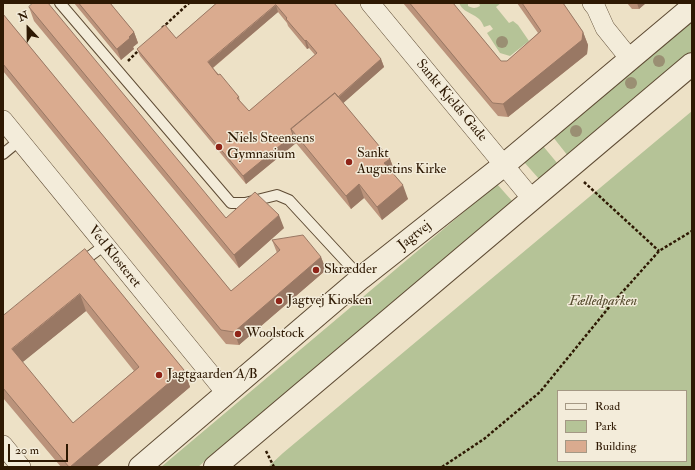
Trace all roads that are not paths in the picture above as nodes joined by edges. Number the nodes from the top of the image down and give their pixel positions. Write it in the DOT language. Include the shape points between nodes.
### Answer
graph roads {
  1 [pos="60,3"];
  2 [pos="370,3"];
  3 [pos="592,3"];
  4 [pos="692,7"];
  5 [pos="630,58"];
  6 [pos="692,64"];
  7 [pos="3,120"];
  8 [pos="20,140"];
  9 [pos="3,154"];
  10 [pos="504,165"];
  11 [pos="532,199"];
  12 [pos="105,244"];
  13 [pos="68,272"];
  14 [pos="361,278"];
  15 [pos="226,394"];
  16 [pos="3,445"];
  17 [pos="21,467"];
  18 [pos="140,467"];
  19 [pos="215,467"];
  1 -- 14 [label="lane" via="230,203 245,203 277,195 289,200"];
  2 -- 10 [label="street, Sankt Kjelds Gade"];
  3 -- 5 [label="street" via="605,28"];
  4 -- 5 [label="street, Jagtvej"];
  5 -- 10 [label="street, Jagtvej"];
  6 -- 11 [label="street"];
  7 -- 8 [label="street, Ved Klosteret"];
  8 -- 9 [label="lane"];
  8 -- 12 [label="street, Ved Klosteret"];
  10 -- 11 [label="street, Sankt Kjelds Gade"];
  10 -- 14 [label="street, Jagtvej"];
  11 -- 19 [label="street"];
  12 -- 13 [label="lane"];
  12 -- 15 [label="street, Ved Klosteret"];
  14 -- 15 [label="street, Jagtvej"];
  15 -- 18 [label="street, Jagtvej"];
  16 -- 17 [label="street"];
}
